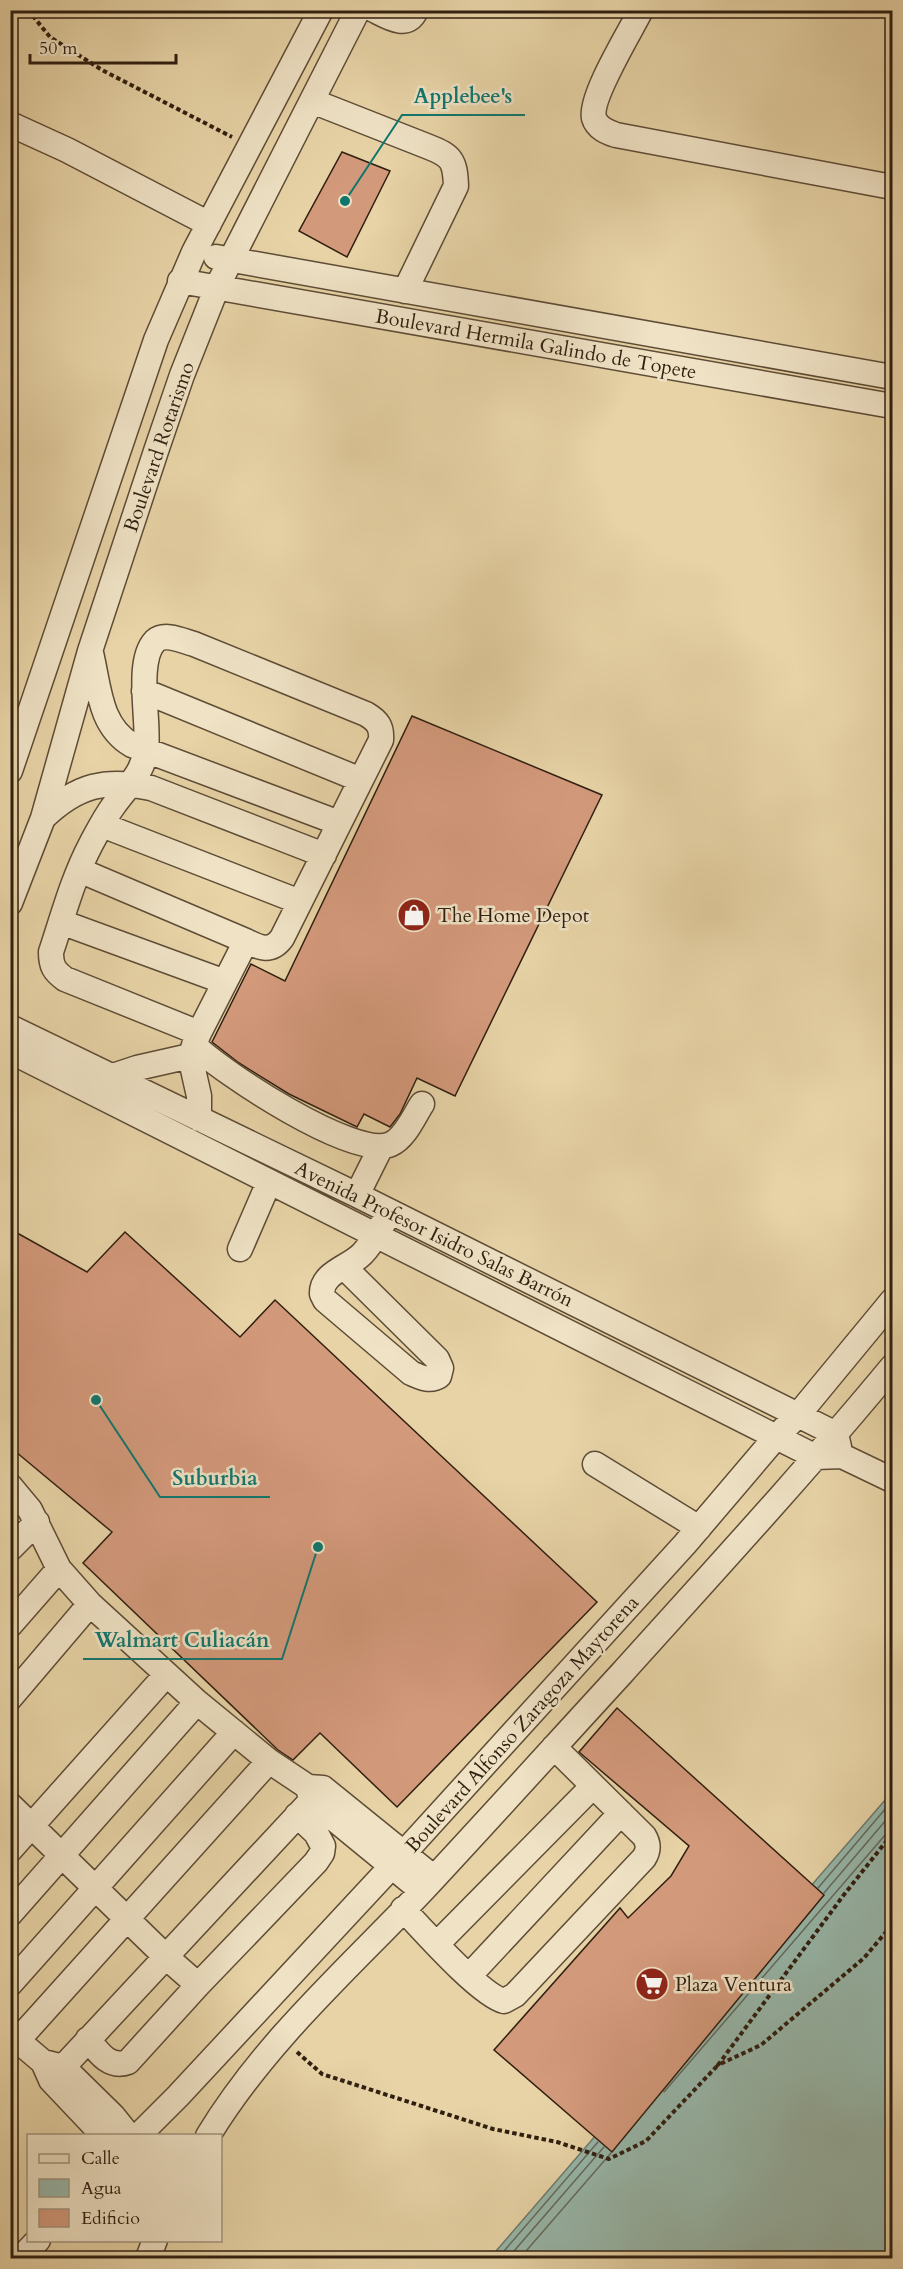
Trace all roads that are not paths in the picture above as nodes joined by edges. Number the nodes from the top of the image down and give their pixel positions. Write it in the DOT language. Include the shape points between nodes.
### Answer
graph roads {
  1 [pos="321,10"];
  2 [pos="358,10"];
  3 [pos="374,10"];
  4 [pos="416,10"];
  5 [pos="641,10"];
  6 [pos="312,101"];
  7 [pos="10,124"];
  8 [pos="892,187"];
  9 [pos="208,224"];
  10 [pos="194,252"];
  11 [pos="229,260"];
  12 [pos="180,281"];
  13 [pos="217,287"];
  14 [pos="405,291"];
  15 [pos="892,377"];
  16 [pos="892,406"];
  17 [pos="90,651"];
  18 [pos="144,691"];
  19 [pos="146,750"];
  20 [pos="10,771"];
  21 [pos="361,780"];
  22 [pos="131,784"];
  23 [pos="43,818"];
  24 [pos="339,823"];
  25 [pos="102,825"];
  26 [pos="324,855"];
  27 [pos="79,870"];
  28 [pos="300,902"];
  29 [pos="10,903"];
  30 [pos="61,922"];
  31 [pos="246,941"];
  32 [pos="225,982"];
  33 [pos="10,1027"];
  34 [pos="194,1045"];
  35 [pos="10,1051"];
  36 [pos="110,1077"];
  37 [pos="422,1104"];
  38 [pos="199,1119"];
  39 [pos="381,1147"];
  40 [pos="269,1182"];
  41 [pos="357,1195"];
  42 [pos="391,1212"];
  43 [pos="376,1234"];
  44 [pos="240,1249"];
  45 [pos="344,1267"];
  46 [pos="892,1301"];
  47 [pos="892,1367"];
  48 [pos="798,1415"];
  49 [pos="776,1437"];
  50 [pos="839,1445"];
  51 [pos="816,1457"];
  52 [pos="595,1464"];
  53 [pos="892,1480"];
  54 [pos="10,1486"];
  55 [pos="37,1522"];
  56 [pos="699,1528"];
  57 [pos="10,1549"];
  58 [pos="59,1569"];
  59 [pos="90,1604"];
  60 [pos="10,1625"];
  61 [pos="166,1675"];
  62 [pos="10,1698"];
  63 [pos="197,1702"];
  64 [pos="234,1732"];
  65 [pos="554,1747"];
  66 [pos="269,1761"];
  67 [pos="593,1786"];
  68 [pos="310,1798"];
  69 [pos="10,1805"];
  70 [pos="621,1813"];
  71 [pos="33,1826"];
  72 [pos="10,1850"];
  73 [pos="64,1856"];
  74 [pos="398,1860"];
  75 [pos="428,1884"];
  76 [pos="96,1887"];
  77 [pos="403,1909"];
  78 [pos="10,1914"];
  79 [pos="129,1920"];
  80 [pos="437,1944"];
  81 [pos="166,1957"];
  82 [pos="469,1976"];
  83 [pos="10,1984"];
  84 [pos="198,1984"];
  85 [pos="14,2037"];
  86 [pos="88,2039"];
  87 [pos="52,2070"];
  88 [pos="102,2134"];
  89 [pos="127,2134"];
  90 [pos="140,2134"];
  91 [pos="209,2134"];
  92 [pos="37,2242"];
  93 [pos="155,2242"];
  94 [pos="21,2259"];
  95 [pos="148,2259"];
  1 -- 9 [label="street, Boulevard Rotarismo"];
  2 -- 6 [label="street, Boulevard Rotarismo"];
  3 -- 4 [label="street" via="406,21"];
  5 -- 8 [label="street" via="598,92 593,112 598,126 616,135"];
  6 -- 11 [label="street, Boulevard Rotarismo"];
  6 -- 14 [label="street" via="446,154 452,161 456,186"];
  7 -- 9 [label="street"];
  9 -- 10 [label="street, Boulevard Rotarismo"];
  10 -- 11 [label="street, Boulevard Hermila Galindo de Topete"];
  10 -- 12 [label="street, Boulevard Rotarismo"];
  11 -- 13 [label="street, Boulevard Rotarismo"];
  11 -- 14 [label="street, Boulevard Hermila Galindo de Topete"];
  12 -- 13 [label="street, Boulevard Hermila Galindo de Topete"];
  12 -- 20 [label="street, Boulevard Rotarismo" via="152,352"];
  13 -- 16 [label="street, Boulevard Hermila Galindo de Topete"];
  13 -- 17 [label="street, Boulevard Rotarismo" via="182,375"];
  14 -- 15 [label="street, Boulevard Hermila Galindo de Topete"];
  17 -- 19 [label="street" via="109,725 123,740"];
  17 -- 23 [label="street, Boulevard Rotarismo"];
  18 -- 19 [label="street"];
  18 -- 21 [label="street"];
  18 -- 21 [label="street" via="151,648 156,640 170,637 366,714 379,725 381,740"];
  19 -- 22 [label="street"];
  19 -- 24 [label="street"];
  21 -- 24 [label="street"];
  22 -- 23 [label="street" via="112,783 84,790"];
  22 -- 25 [label="street"];
  22 -- 26 [label="street" via="151,788"];
  23 -- 29 [label="street, Boulevard Rotarismo"];
  24 -- 26 [label="street"];
  25 -- 27 [label="street"];
  25 -- 28 [label="street"];
  26 -- 28 [label="street"];
  27 -- 30 [label="street"];
  27 -- 31 [label="street"];
  28 -- 31 [label="street" via="277,945 264,948"];
  30 -- 32 [label="street"];
  30 -- 34 [label="street" via="51,952 51,965 56,973"];
  31 -- 32 [label="street"];
  32 -- 34 [label="street"];
  33 -- 36 [label="street, Avenida Profesor Isidro Salas Barrón"];
  34 -- 36 [label="street"];
  34 -- 38 [label="street"];
  34 -- 39 [label="street" via="214,1063 308,1121 355,1142"];
  35 -- 40 [label="street, Avenida Profesor Isidro Salas Barrón"];
  36 -- 38 [label="street, Avenida Profesor Isidro Salas Barrón"];
  37 -- 39 [label="street" via="394,1143"];
  38 -- 41 [label="street, Avenida Profesor Isidro Salas Barrón"];
  39 -- 41 [label="street"];
  40 -- 43 [label="street, Avenida Profesor Isidro Salas Barrón"];
  40 -- 44 [label="street"];
  41 -- 42 [label="street, Avenida Profesor Isidro Salas Barrón"];
  42 -- 43 [label="street"];
  42 -- 48 [label="street, Avenida Profesor Isidro Salas Barrón"];
  43 -- 45 [label="street" via="362,1255"];
  43 -- 49 [label="street, Avenida Profesor Isidro Salas Barrón"];
  45 -- 45 [label="street" via="437,1359 439,1376 432,1379 411,1373 325,1300 321,1294 324,1282"];
  46 -- 48 [label="street, Boulevard Alfonso Zaragoza Maytorena"];
  47 -- 50 [label="street, Boulevard Alfonso Zaragoza Maytorena"];
  48 -- 49 [label="street, Boulevard Alfonso Zaragoza Maytorena"];
  48 -- 50 [label="street, Avenida Profesor Isidro Salas Barrón"];
  49 -- 51 [label="street, Avenida Profesor Isidro Salas Barrón"];
  49 -- 56 [label="street, Boulevard Alfonso Zaragoza Maytorena"];
  50 -- 51 [label="street, Boulevard Alfonso Zaragoza Maytorena"];
  50 -- 53 [label="street, Avenida Profesor Isidro Salas Barrón"];
  51 -- 65 [label="street, Boulevard Alfonso Zaragoza Maytorena"];
  52 -- 56 [label="street"];
  54 -- 55 [label="street"];
  55 -- 57 [label="street"];
  55 -- 58 [label="street"];
  56 -- 74 [label="street, Boulevard Alfonso Zaragoza Maytorena"];
  58 -- 59 [label="street"];
  58 -- 60 [label="street"];
  59 -- 61 [label="street"];
  59 -- 62 [label="street"];
  61 -- 63 [label="street"];
  61 -- 71 [label="street"];
  63 -- 64 [label="street"];
  63 -- 73 [label="street"];
  64 -- 66 [label="street"];
  64 -- 76 [label="street"];
  65 -- 67 [label="street"];
  65 -- 75 [label="street, Boulevard Alfonso Zaragoza Maytorena"];
  66 -- 68 [label="street"];
  66 -- 79 [label="street"];
  67 -- 70 [label="street"];
  67 -- 80 [label="street"];
  68 -- 74 [label="street"];
  68 -- 81 [label="street"];
  68 -- 84 [label="street" via="322,1853"];
  69 -- 71 [label="street"];
  70 -- 82 [label="street"];
  70 -- 82 [label="street" via="644,1836 647,1853 584,1924 509,2000 494,1997"];
  71 -- 72 [label="street"];
  71 -- 73 [label="street"];
  73 -- 76 [label="street"];
  73 -- 78 [label="street"];
  74 -- 75 [label="street"];
  74 -- 90 [label="street, Boulevard Alfonso Zaragoza Maytorena"];
  75 -- 77 [label="street, Boulevard Alfonso Zaragoza Maytorena"];
  76 -- 79 [label="street"];
  76 -- 83 [label="street"];
  77 -- 80 [label="street"];
  77 -- 91 [label="street, Boulevard Alfonso Zaragoza Maytorena" via="255,2066"];
  79 -- 81 [label="street"];
  79 -- 85 [label="street"];
  80 -- 82 [label="street"];
  81 -- 84 [label="street"];
  81 -- 86 [label="street"];
  84 -- 86 [label="street" via="128,2062 110,2062"];
  85 -- 87 [label="street"];
  86 -- 87 [label="street"];
  87 -- 88 [label="street"];
  87 -- 89 [label="street" via="113,2116"];
  92 -- 94 [label="street"];
  93 -- 95 [label="street"];
}
